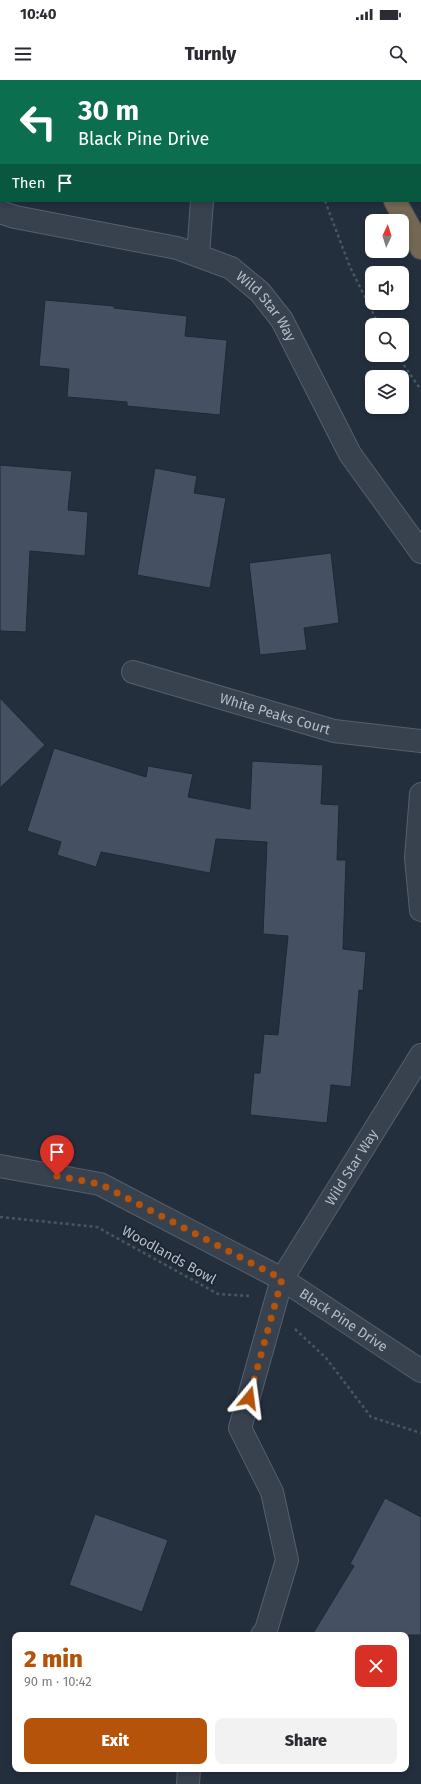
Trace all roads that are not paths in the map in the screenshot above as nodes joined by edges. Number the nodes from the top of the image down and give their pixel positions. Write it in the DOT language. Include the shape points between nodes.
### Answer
graph roads {
  1 [pos="202,202"];
  2 [pos="396,202"];
  3 [pos="0,212"];
  4 [pos="421,248"];
  5 [pos="198,255"];
  6 [pos="421,552"];
  7 [pos="133,672"];
  8 [pos="421,741"];
  9 [pos="421,794"];
  10 [pos="421,910"];
  11 [pos="421,1055"];
  12 [pos="0,1166"];
  13 [pos="282,1279"];
  14 [pos="421,1371"];
  15 [pos="264,1632"];
  16 [pos="189,1772"];
  17 [pos="188,1784"];
  1 -- 5 [label="street"];
  2 -- 4 [label="highway"];
  3 -- 5 [label="street, Wild Star Way" via="177,248"];
  5 -- 6 [label="street, Wild Star Way" via="231,268 260,292 282,320 350,454"];
  7 -- 8 [label="street, White Peaks Court" via="334,731"];
  9 -- 10 [label="street" via="416,858"];
  11 -- 13 [label="street, Wild Star Way"];
  12 -- 13 [label="street, Black Pine Drive" via="100,1184"];
  13 -- 14 [label="street, Black Pine Drive"];
  13 -- 15 [label="street, Wild Star Way" via="240,1428 272,1492 288,1560"];
  16 -- 17 [label="street"];
}
